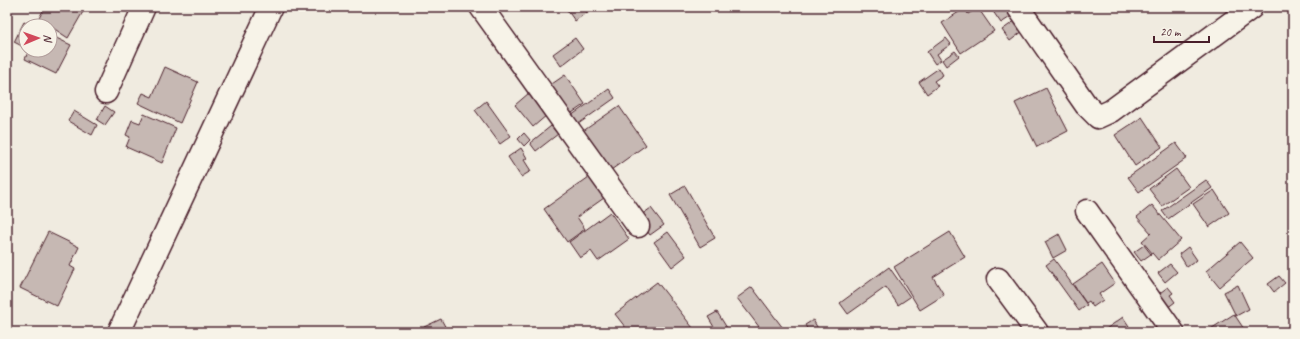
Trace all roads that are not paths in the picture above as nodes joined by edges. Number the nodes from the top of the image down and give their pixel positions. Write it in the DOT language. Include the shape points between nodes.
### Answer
graph roads {
  1 [pos="144,7"];
  2 [pos="481,7"];
  3 [pos="1018,7"];
  4 [pos="1251,8"];
  5 [pos="272,9"];
  6 [pos="106,92"];
  7 [pos="1087,210"];
  8 [pos="638,226"];
  9 [pos="998,279"];
  10 [pos="119,332"];
  11 [pos="1037,332"];
  12 [pos="1173,332"];
  1 -- 6 [label="street"];
  2 -- 8 [label="street"];
  3 -- 4 [label="street" via="1086,105 1098,117 1111,111"];
  5 -- 10 [label="street"];
  7 -- 12 [label="street"];
  9 -- 11 [label="street"];
}
